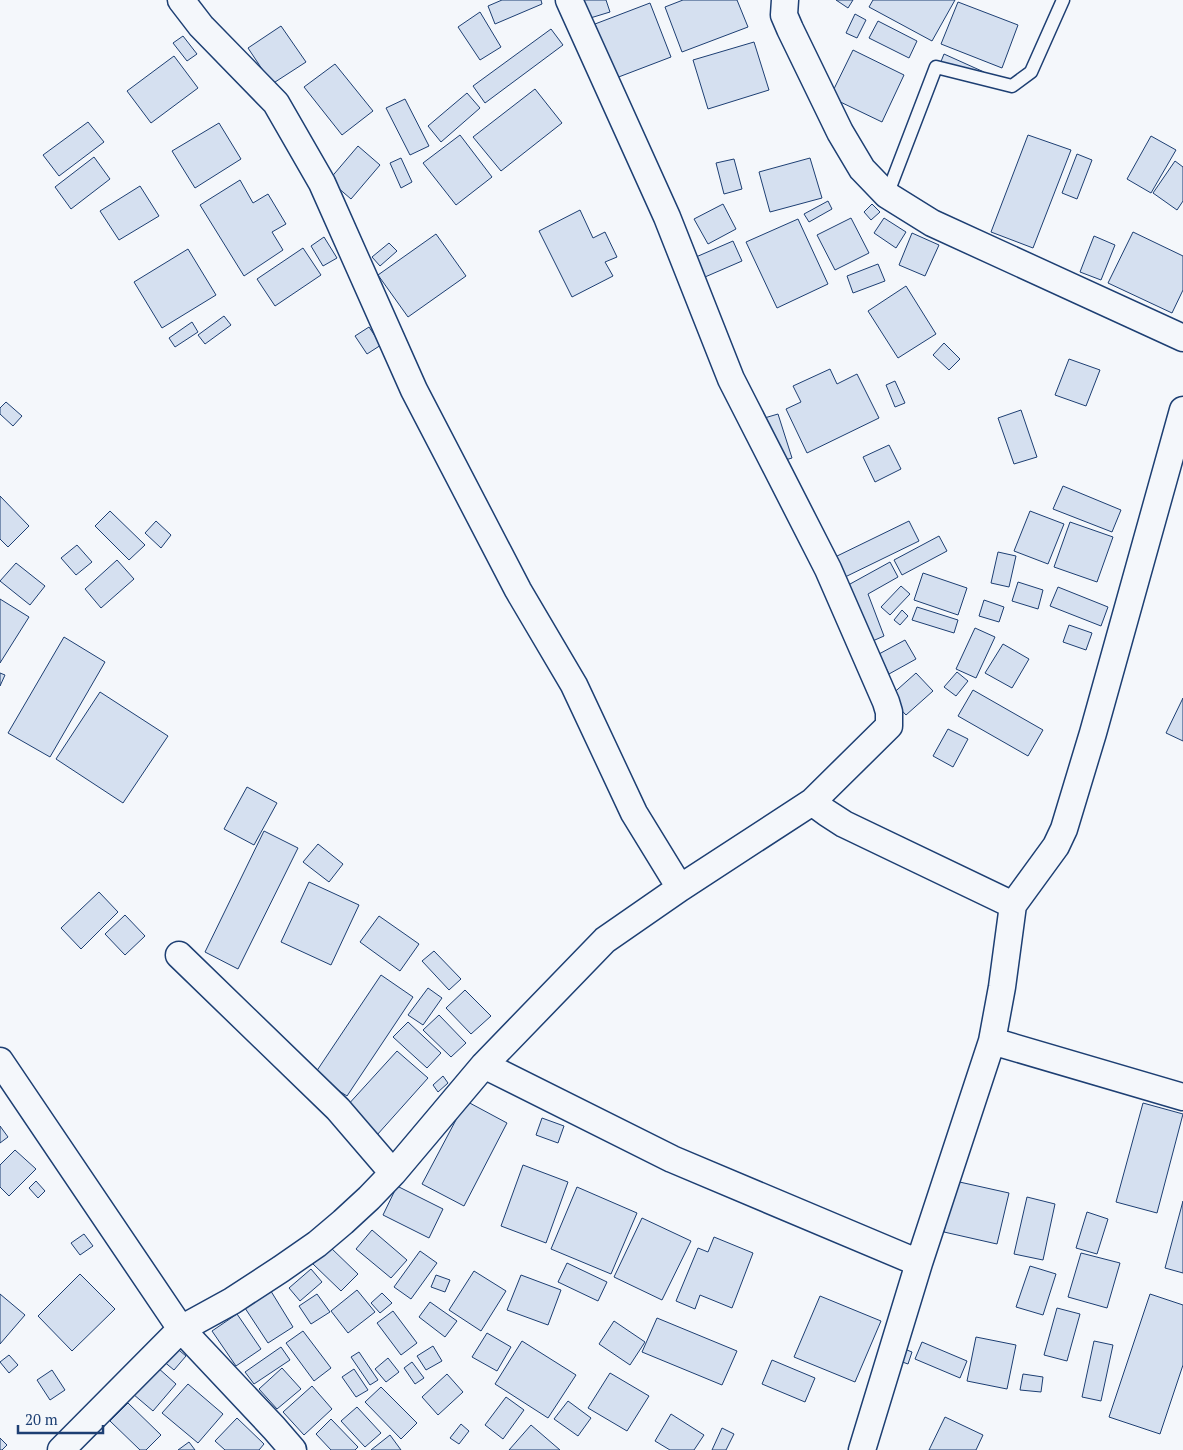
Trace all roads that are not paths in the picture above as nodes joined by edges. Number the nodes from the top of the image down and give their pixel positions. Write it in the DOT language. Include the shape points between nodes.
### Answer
graph roads {
  1 [pos="181,0"];
  2 [pos="569,0"];
  3 [pos="785,0"];
  4 [pos="1063,0"];
  5 [pos="887,195"];
  6 [pos="1183,338"];
  7 [pos="1183,410"];
  8 [pos="812,802"];
  9 [pos="680,888"];
  10 [pos="1013,905"];
  11 [pos="179,955"];
  12 [pos="992,1041"];
  13 [pos="0,1061"];
  14 [pos="484,1065"];
  15 [pos="1183,1096"];
  16 [pos="393,1173"];
  17 [pos="919,1263"];
  18 [pos="181,1330"];
  19 [pos="61,1450"];
  20 [pos="293,1450"];
  21 [pos="862,1450"];
  1 -- 9 [label="street" via="201,26 276,103 322,183 414,390 518,590 574,685 634,813"];
  2 -- 8 [label="street" via="667,217 731,379 828,569 886,702 889,726"];
  3 -- 5 [label="street" via="784,15 840,132 862,169"];
  4 -- 5 [label="lane" via="1031,72 1012,86 936,67"];
  5 -- 6 [label="street" via="932,223"];
  7 -- 10 [label="street" via="1064,828 1056,846"];
  8 -- 9 [label="street"];
  8 -- 10 [label="street" via="844,824"];
  9 -- 14 [label="street" via="605,940"];
  10 -- 12 [label="street"];
  11 -- 16 [label="street" via="338,1109"];
  12 -- 15 [label="street"];
  12 -- 17 [label="street"];
  13 -- 18 [label="street"];
  14 -- 16 [label="street"];
  14 -- 17 [label="street" via="672,1159"];
  16 -- 18 [label="street" via="317,1244 232,1301"];
  17 -- 21 [label="street"];
  18 -- 19 [label="street"];
  18 -- 20 [label="street"];
}
